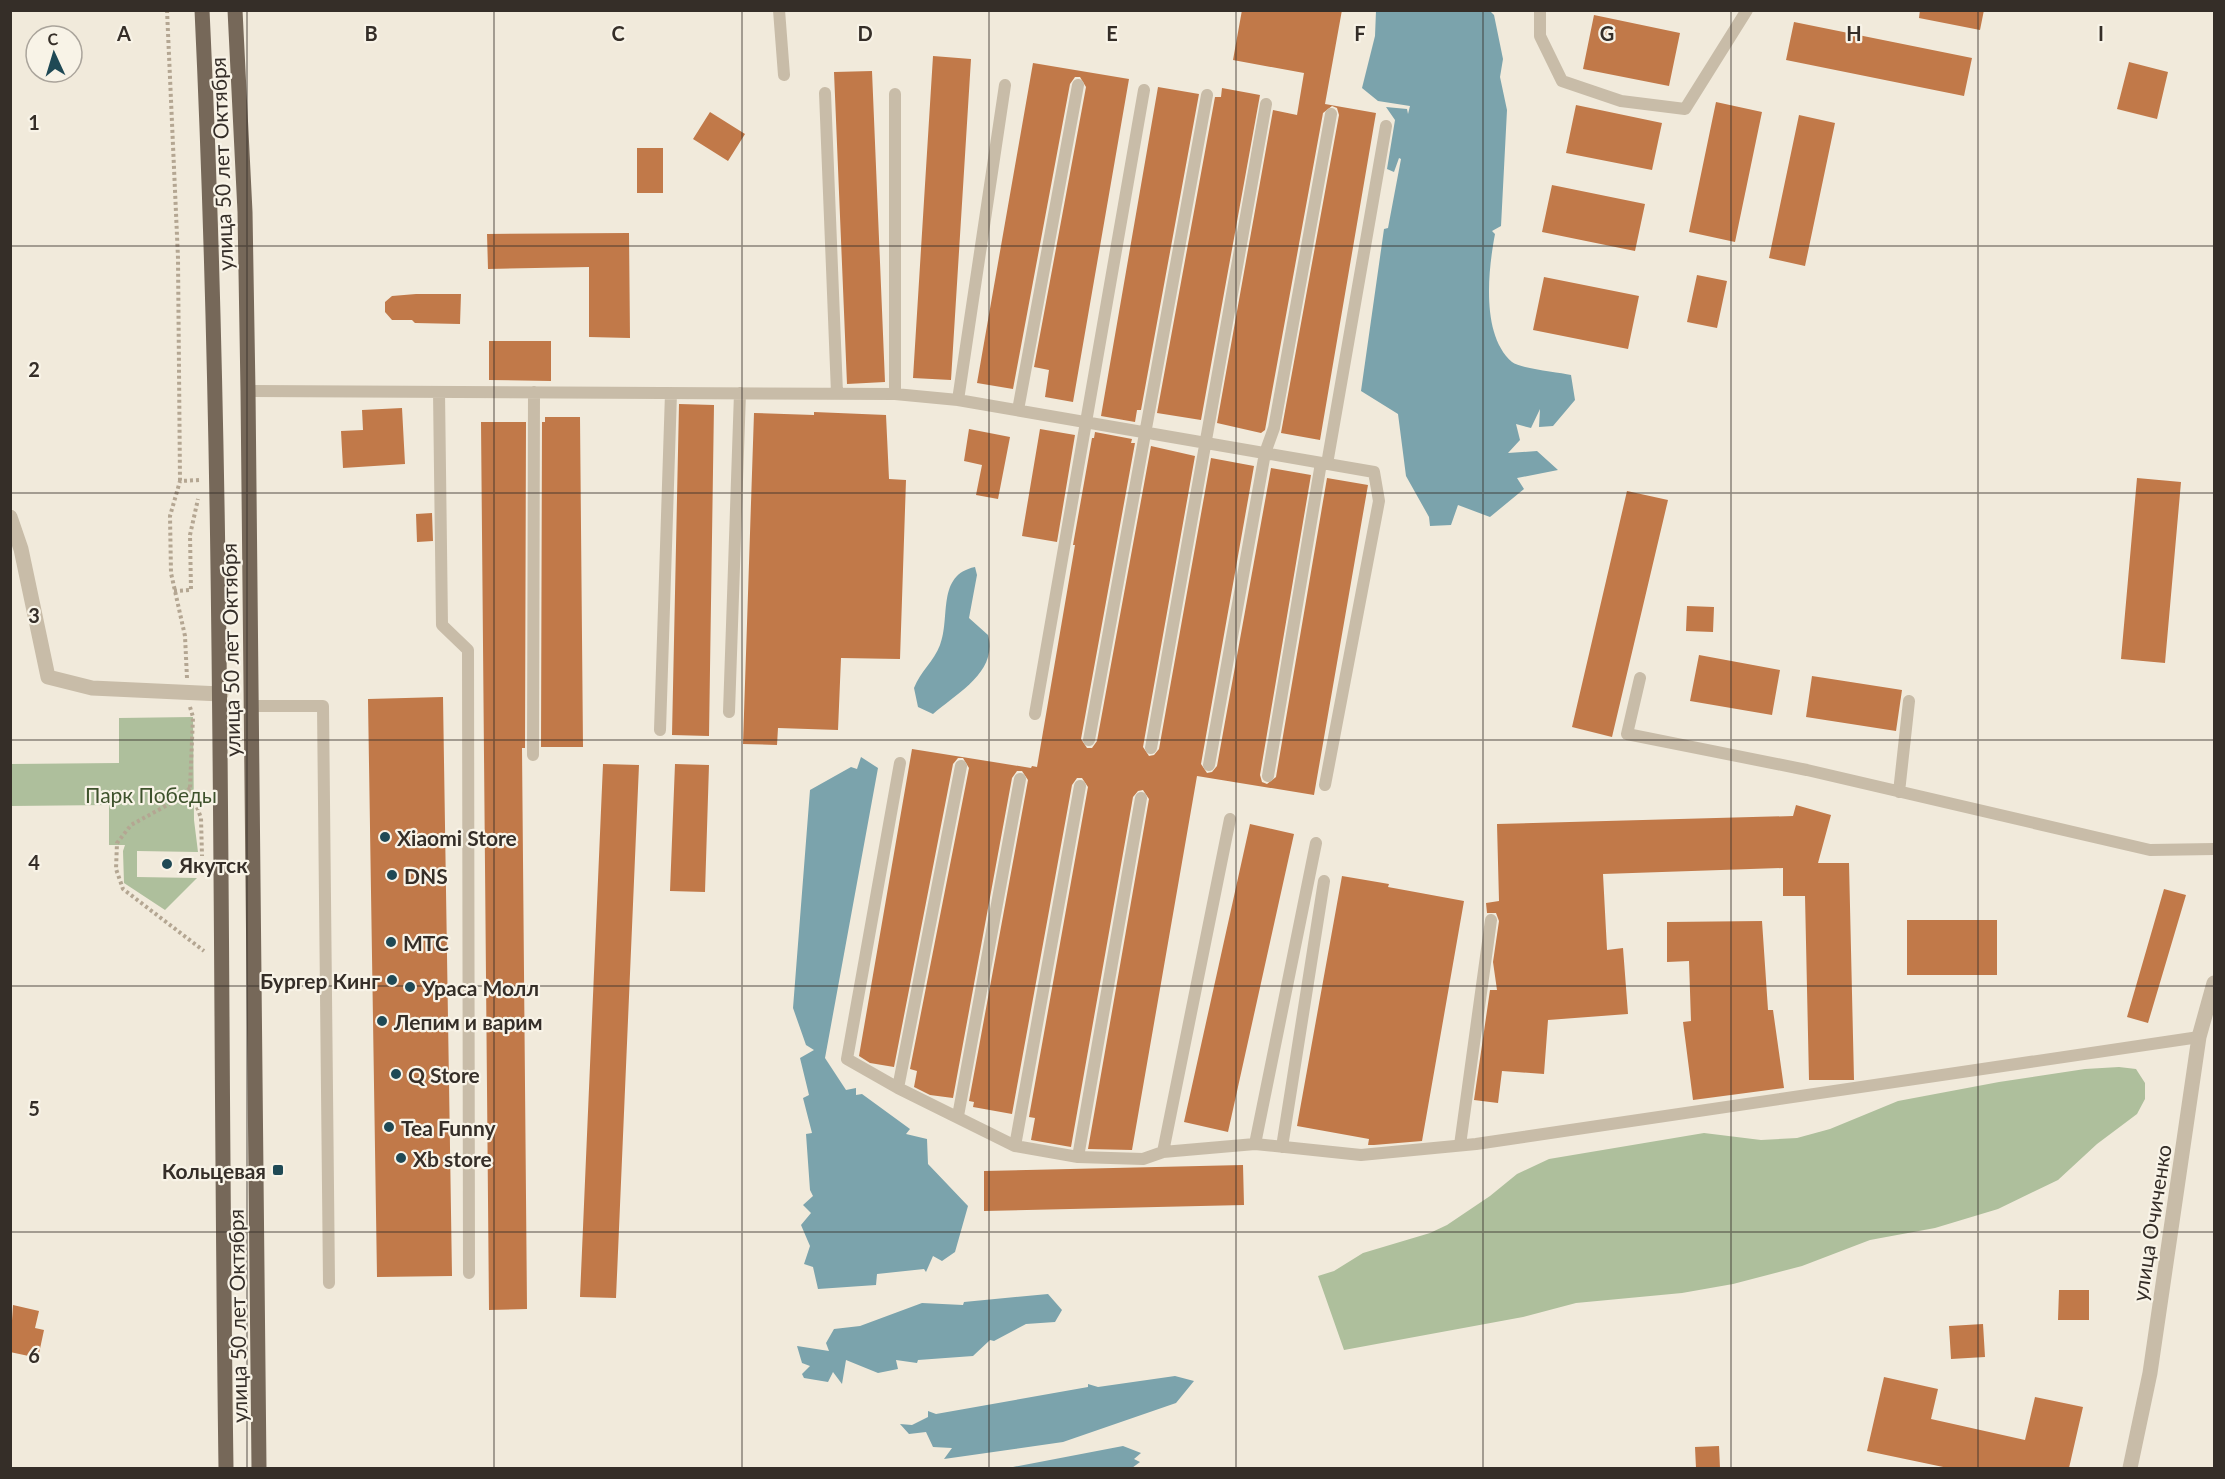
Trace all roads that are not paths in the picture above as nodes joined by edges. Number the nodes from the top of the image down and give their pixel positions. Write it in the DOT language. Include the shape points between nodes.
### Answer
graph roads {
  1 [pos="202,10"];
  2 [pos="235,10"];
  3 [pos="779,10"];
  4 [pos="1540,10"];
  5 [pos="1747,10"];
  6 [pos="784,75"];
  7 [pos="1005,85"];
  8 [pos="1077,85"];
  9 [pos="1144,90"];
  10 [pos="825,93"];
  11 [pos="895,94"];
  12 [pos="1208,95"];
  13 [pos="1266,104"];
  14 [pos="1330,114"];
  15 [pos="1386,126"];
  16 [pos="248,391"];
  17 [pos="439,392"];
  18 [pos="534,392"];
  19 [pos="671,393"];
  20 [pos="740,393"];
  21 [pos="837,393"];
  22 [pos="895,394"];
  23 [pos="958,400"];
  24 [pos="1018,411"];
  25 [pos="1087,423"];
  26 [pos="1145,433"];
  27 [pos="1204,442"];
  28 [pos="1265,453"];
  29 [pos="1324,463"];
  30 [pos="10,517"];
  31 [pos="1640,678"];
  32 [pos="221,694"];
  33 [pos="1909,701"];
  34 [pos="251,706"];
  35 [pos="729,712"];
  36 [pos="1035,714"];
  37 [pos="660,730"];
  38 [pos="1089,740"];
  39 [pos="1151,748"];
  40 [pos="533,755"];
  41 [pos="900,763"];
  42 [pos="1209,765"];
  43 [pos="961,766"];
  44 [pos="1268,776"];
  45 [pos="1020,779"];
  46 [pos="1325,784"];
  47 [pos="1080,786"];
  48 [pos="1899,792"];
  49 [pos="1140,798"];
  50 [pos="1230,819"];
  51 [pos="1316,843"];
  52 [pos="2214,849"];
  53 [pos="1324,881"];
  54 [pos="1491,920"];
  55 [pos="2214,983"];
  56 [pos="2199,1037"];
  57 [pos="898,1088"];
  58 [pos="958,1116"];
  59 [pos="1256,1144"];
  60 [pos="1460,1145"];
  61 [pos="1014,1146"];
  62 [pos="1282,1147"];
  63 [pos="1163,1152"];
  64 [pos="1078,1157"];
  65 [pos="469,1273"];
  66 [pos="329,1283"];
  67 [pos="226,1468"];
  68 [pos="259,1468"];
  69 [pos="2130,1468"];
  1 -- 32 [label="main road, улица 50 лет Октября"];
  2 -- 16 [label="main road, улица 50 лет Октября"];
  3 -- 6 [label="lane"];
  4 -- 5 [label="lane" via="1540,36 1562,81 1621,101 1685,109"];
  7 -- 23 [label="lane"];
  8 -- 24 [label="lane"];
  9 -- 25 [label="lane"];
  10 -- 21 [label="lane"];
  11 -- 22 [label="lane"];
  12 -- 26 [label="lane"];
  13 -- 27 [label="lane"];
  14 -- 28 [label="lane" via="1274,428"];
  15 -- 29 [label="lane"];
  16 -- 17 [label="lane"];
  16 -- 34 [label="main road, улица 50 лет Октября"];
  17 -- 18 [label="lane"];
  17 -- 65 [label="lane" via="442,625 468,650"];
  18 -- 19 [label="lane"];
  18 -- 40 [label="lane"];
  19 -- 20 [label="lane"];
  19 -- 37 [label="lane"];
  20 -- 21 [label="lane"];
  20 -- 35 [label="lane"];
  21 -- 22 [label="lane"];
  22 -- 23 [label="lane"];
  23 -- 24 [label="lane"];
  24 -- 25 [label="lane"];
  25 -- 26 [label="lane"];
  25 -- 36 [label="lane"];
  26 -- 27 [label="lane"];
  26 -- 38 [label="lane"];
  27 -- 28 [label="lane"];
  27 -- 39 [label="lane"];
  28 -- 29 [label="lane"];
  28 -- 42 [label="lane"];
  29 -- 44 [label="lane"];
  29 -- 46 [label="lane" via="1374,472 1379,501"];
  30 -- 32 [label="street" via="21,549 48,677 92,688"];
  31 -- 48 [label="lane" via="1627,734"];
  32 -- 67 [label="main road, улица 50 лет Октября"];
  33 -- 48 [label="lane"];
  34 -- 66 [label="lane" via="323,706"];
  34 -- 68 [label="main road, улица 50 лет Октября"];
  41 -- 57 [label="lane" via="847,1059"];
  43 -- 57 [label="lane"];
  45 -- 58 [label="lane"];
  47 -- 61 [label="lane"];
  48 -- 52 [label="lane" via="2150,850"];
  49 -- 64 [label="lane"];
  50 -- 63 [label="lane"];
  51 -- 59 [label="lane"];
  53 -- 62 [label="lane"];
  54 -- 60 [label="lane"];
  55 -- 56 [label="street, улица Очиченко"];
  56 -- 60 [label="lane"];
  56 -- 69 [label="street, улица Очиченко" via="2150,1373"];
  57 -- 58 [label="lane"];
  58 -- 61 [label="lane"];
  59 -- 62 [label="lane"];
  59 -- 63 [label="lane"];
  60 -- 62 [label="lane" via="1361,1155"];
  61 -- 64 [label="lane"];
  63 -- 64 [label="lane" via="1143,1159"];
}
